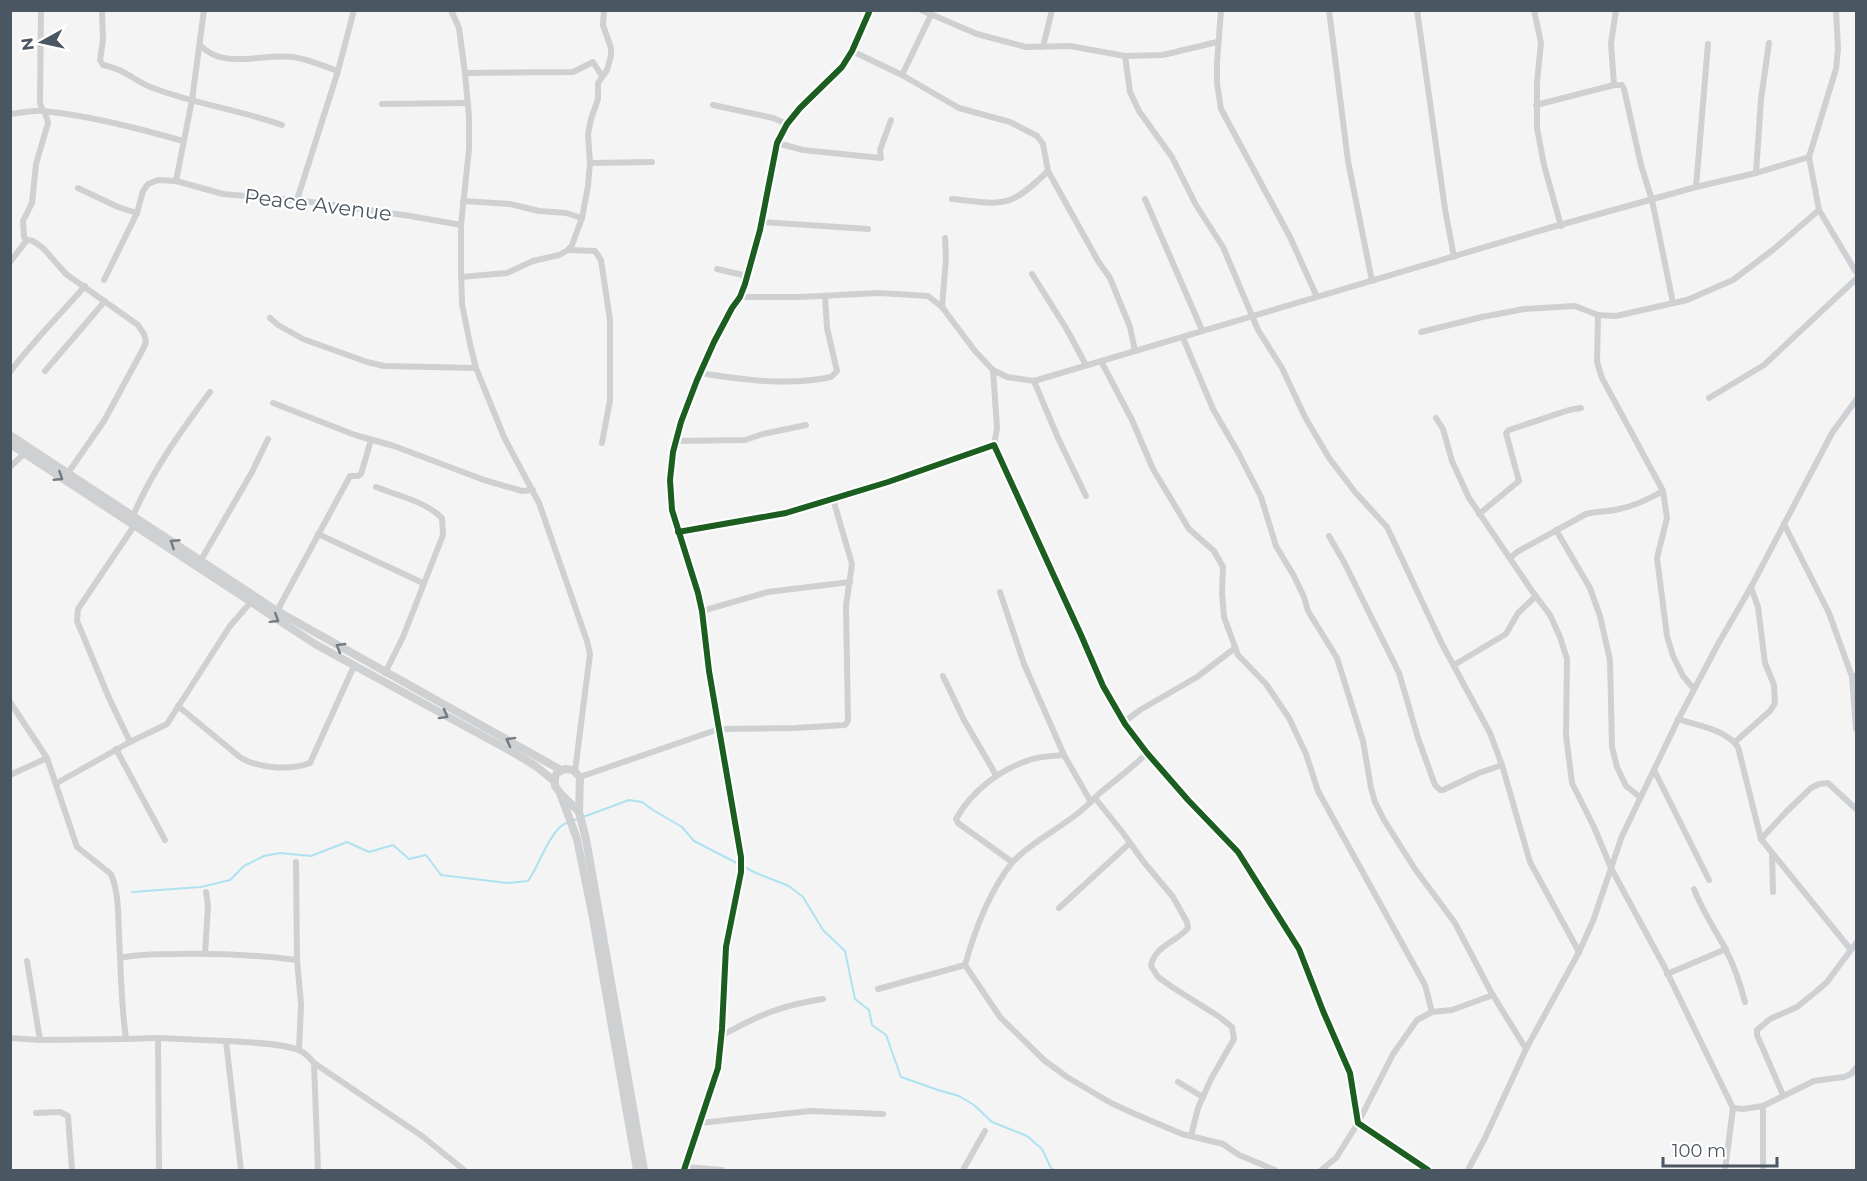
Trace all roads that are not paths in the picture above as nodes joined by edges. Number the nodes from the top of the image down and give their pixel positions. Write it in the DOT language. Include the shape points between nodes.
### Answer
graph roads {
  1 [pos="41,10"];
  2 [pos="204,10"];
  3 [pos="354,10"];
  4 [pos="451,10"];
  5 [pos="598,10"];
  6 [pos="604,10"];
  7 [pos="870,10"];
  8 [pos="921,10"];
  9 [pos="1052,10"];
  10 [pos="1221,10"];
  11 [pos="1329,10"];
  12 [pos="1417,10"];
  13 [pos="1534,10"];
  14 [pos="1616,10"];
  15 [pos="1836,10"];
  16 [pos="102,12"];
  17 [pos="931,15"];
  18 [pos="603,18"];
  19 [pos="1217,42"];
  20 [pos="1769,43"];
  21 [pos="1708,44"];
  22 [pos="201,46"];
  23 [pos="1044,47"];
  24 [pos="852,51"];
  25 [pos="1125,56"];
  26 [pos="338,71"];
  27 [pos="465,73"];
  28 [pos="902,75"];
  29 [pos="602,76"];
  30 [pos="1614,85"];
  31 [pos="192,100"];
  32 [pos="468,103"];
  33 [pos="382,104"];
  34 [pos="712,105"];
  35 [pos="1536,105"];
  36 [pos="42,111"];
  37 [pos="10,114"];
  38 [pos="891,120"];
  39 [pos="787,124"];
  40 [pos="282,125"];
  41 [pos="183,141"];
  42 [pos="777,143"];
  43 [pos="1809,157"];
  44 [pos="652,162"];
  45 [pos="590,163"];
  46 [pos="1048,171"];
  47 [pos="1756,173"];
  48 [pos="176,180"];
  49 [pos="1696,187"];
  50 [pos="78,188"];
  51 [pos="952,199"];
  52 [pos="1145,199"];
  53 [pos="297,200"];
  54 [pos="1652,200"];
  55 [pos="463,201"];
  56 [pos="1819,210"];
  57 [pos="137,213"];
  58 [pos="582,218"];
  59 [pos="761,222"];
  60 [pos="461,225"];
  61 [pos="1562,226"];
  62 [pos="868,229"];
  63 [pos="945,238"];
  64 [pos="27,240"];
  65 [pos="568,250"];
  66 [pos="1454,257"];
  67 [pos="10,262"];
  68 [pos="717,269"];
  69 [pos="1857,272"];
  70 [pos="1032,274"];
  71 [pos="747,276"];
  72 [pos="461,277"];
  73 [pos="1857,279"];
  74 [pos="104,280"];
  75 [pos="1372,281"];
  76 [pos="85,286"];
  77 [pos="825,296"];
  78 [pos="740,297"];
  79 [pos="1317,297"];
  80 [pos="105,301"];
  81 [pos="1673,303"];
  82 [pos="942,306"];
  83 [pos="1598,315"];
  84 [pos="1252,317"];
  85 [pos="270,318"];
  86 [pos="1202,330"];
  87 [pos="1421,332"];
  88 [pos="1183,338"];
  89 [pos="1135,351"];
  90 [pos="1101,361"];
  91 [pos="1086,365"];
  92 [pos="477,368"];
  93 [pos="993,370"];
  94 [pos="45,371"];
  95 [pos="10,372"];
  96 [pos="700,373"];
  97 [pos="1034,381"];
  98 [pos="210,392"];
  99 [pos="1709,398"];
  100 [pos="1857,400"];
  101 [pos="273,403"];
  102 [pos="1581,408"];
  103 [pos="1436,418"];
  104 [pos="806,425"];
  105 [pos="10,435"];
  106 [pos="268,438"];
  107 [pos="371,440"];
  108 [pos="676,441"];
  109 [pos="602,443"];
  110 [pos="10,444"];
  111 [pos="994,445"];
  112 [pos="24,454"];
  113 [pos="10,467"];
  114 [pos="68,473"];
  115 [pos="375,487"];
  116 [pos="533,490"];
  117 [pos="1663,491"];
  118 [pos="1086,496"];
  119 [pos="833,499"];
  120 [pos="1479,514"];
  121 [pos="133,516"];
  122 [pos="1784,524"];
  123 [pos="134,526"];
  124 [pos="1556,530"];
  125 [pos="678,532"];
  126 [pos="318,534"];
  127 [pos="1329,536"];
  128 [pos="1510,558"];
  129 [pos="201,560"];
  130 [pos="850,582"];
  131 [pos="423,583"];
  132 [pos="1751,587"];
  133 [pos="1000,592"];
  134 [pos="1536,596"];
  135 [pos="249,603"];
  136 [pos="277,610"];
  137 [pos="702,611"];
  138 [pos="1235,648"];
  139 [pos="1454,665"];
  140 [pos="354,666"];
  141 [pos="385,673"];
  142 [pos="943,676"];
  143 [pos="1855,676"];
  144 [pos="1694,689"];
  145 [pos="10,702"];
  146 [pos="178,706"];
  147 [pos="1678,719"];
  148 [pos="1124,722"];
  149 [pos="719,729"];
  150 [pos="1856,729"];
  151 [pos="130,742"];
  152 [pos="1735,742"];
  153 [pos="116,749"];
  154 [pos="1147,753"];
  155 [pos="1064,754"];
  156 [pos="47,758"];
  157 [pos="1502,765"];
  158 [pos="561,770"];
  159 [pos="1654,770"];
  160 [pos="577,774"];
  161 [pos="996,775"];
  162 [pos="10,776"];
  163 [pos="554,781"];
  164 [pos="57,783"];
  165 [pos="560,793"];
  166 [pos="1640,797"];
  167 [pos="1093,800"];
  168 [pos="1857,809"];
  169 [pos="580,816"];
  170 [pos="1761,839"];
  171 [pos="165,840"];
  172 [pos="1130,843"];
  173 [pos="1772,853"];
  174 [pos="296,862"];
  175 [pos="1012,862"];
  176 [pos="1611,868"];
  177 [pos="1709,880"];
  178 [pos="1694,889"];
  179 [pos="206,892"];
  180 [pos="1773,892"];
  181 [pos="1059,908"];
  182 [pos="1857,943"];
  183 [pos="1726,950"];
  184 [pos="1851,950"];
  185 [pos="1579,952"];
  186 [pos="205,954"];
  187 [pos="120,958"];
  188 [pos="297,960"];
  189 [pos="27,961"];
  190 [pos="965,964"];
  191 [pos="1667,974"];
  192 [pos="878,989"];
  193 [pos="1493,995"];
  194 [pos="823,999"];
  195 [pos="1744,1002"];
  196 [pos="1432,1012"];
  197 [pos="721,1036"];
  198 [pos="10,1038"];
  199 [pos="126,1038"];
  200 [pos="158,1038"];
  201 [pos="40,1040"];
  202 [pos="226,1041"];
  203 [pos="1526,1049"];
  204 [pos="299,1050"];
  205 [pos="314,1063"];
  206 [pos="1857,1068"];
  207 [pos="1178,1082"];
  208 [pos="1783,1095"];
  209 [pos="1203,1096"];
  210 [pos="1763,1106"];
  211 [pos="1734,1108"];
  212 [pos="36,1113"];
  213 [pos="883,1114"];
  214 [pos="700,1123"];
  215 [pos="1358,1123"];
  216 [pos="985,1131"];
  217 [pos="1191,1136"];
  218 [pos="685,1169"];
  219 [pos="72,1170"];
  220 [pos="159,1170"];
  221 [pos="241,1170"];
  222 [pos="318,1170"];
  223 [pos="464,1170"];
  224 [pos="637,1170"];
  225 [pos="644,1170"];
  226 [pos="722,1170"];
  227 [pos="963,1170"];
  228 [pos="1275,1170"];
  229 [pos="1321,1170"];
  230 [pos="1428,1170"];
  231 [pos="1467,1170"];
  232 [pos="1725,1170"];
  233 [pos="1763,1170"];
  1 -- 36 [label="street"];
  2 -- 22 [label="street"];
  3 -- 26 [label="street"];
  4 -- 27 [label="street" via="459,28"];
  5 -- 18 [label="street"];
  6 -- 18 [label="street"];
  7 -- 24 [label="street"];
  8 -- 17 [label="street"];
  9 -- 23 [label="street"];
  10 -- 19 [label="street"];
  11 -- 75 [label="street" via="1348,161"];
  12 -- 66 [label="street"];
  13 -- 35 [label="street" via="1540,43"];
  14 -- 30 [label="street" via="1611,43"];
  15 -- 43 [label="street" via="1836,69"];
  16 -- 31 [label="street" via="101,63 151,87"];
  17 -- 23 [label="street" via="1003,42"];
  17 -- 28 [label="street"];
  18 -- 29 [label="street" via="611,56"];
  19 -- 25 [label="street" via="1163,55"];
  19 -- 79 [label="street" via="1221,109 1290,237"];
  20 -- 47 [label="street"];
  21 -- 49 [label="street"];
  22 -- 26 [label="street" via="219,57 294,57"];
  22 -- 31 [label="street"];
  23 -- 25 [label="street" via="1070,46"];
  24 -- 28 [label="street"];
  24 -- 39 [label="street"];
  25 -- 84 [label="street" via="1131,92 1139,111 1172,157 1223,247"];
  26 -- 53 [label="street"];
  27 -- 29 [label="street" via="573,72 594,62"];
  27 -- 32 [label="street"];
  28 -- 46 [label="street" via="959,108 1010,122 1037,136 1043,144"];
  29 -- 45 [label="street" via="588,134"];
  30 -- 35 [label="street"];
  30 -- 54 [label="street" via="1624,89"];
  31 -- 40 [label="street"];
  31 -- 41 [label="street"];
  32 -- 33 [label="street"];
  32 -- 55 [label="street" via="469,149"];
  34 -- 39 [label="street"];
  35 -- 61 [label="street" via="1544,165"];
  36 -- 37 [label="street"];
  36 -- 41 [label="street" via="114,122"];
  36 -- 64 [label="street" via="48,123 36,164 32,203 23,220"];
  38 -- 42 [label="street" via="880,150 881,158 803,150"];
  39 -- 42 [label="street"];
  41 -- 48 [label="street"];
  42 -- 59 [label="street"];
  43 -- 47 [label="street"];
  43 -- 56 [label="street"];
  44 -- 45 [label="street"];
  45 -- 58 [label="street"];
  46 -- 51 [label="street" via="1010,201 998,204"];
  46 -- 89 [label="street" via="1110,278 1130,327"];
  47 -- 49 [label="street"];
  48 -- 53 [label="street, Peace Avenue" via="224,194"];
  48 -- 57 [label="street" via="148,184"];
  49 -- 54 [label="street"];
  50 -- 57 [label="street"];
  52 -- 86 [label="street"];
  53 -- 60 [label="street, Peace Avenue"];
  54 -- 61 [label="street"];
  54 -- 81 [label="street"];
  55 -- 58 [label="street" via="510,204"];
  55 -- 60 [label="street"];
  56 -- 69 [label="street"];
  56 -- 81 [label="street" via="1733,280"];
  57 -- 74 [label="street"];
  58 -- 65 [label="street"];
  59 -- 62 [label="street"];
  59 -- 71 [label="street"];
  60 -- 72 [label="street"];
  61 -- 66 [label="street"];
  63 -- 82 [label="street"];
  64 -- 67 [label="street"];
  64 -- 76 [label="street" via="43,248 66,274"];
  65 -- 72 [label="street" via="507,273"];
  65 -- 109 [label="street" via="595,251 601,260 610,320 610,400"];
  66 -- 75 [label="street"];
  68 -- 71 [label="street"];
  70 -- 91 [label="street"];
  71 -- 78 [label="street"];
  72 -- 92 [label="street" via="462,304"];
  73 -- 99 [label="street" via="1764,365"];
  75 -- 79 [label="street"];
  76 -- 80 [label="street"];
  76 -- 95 [label="street"];
  77 -- 78 [label="street"];
  77 -- 82 [label="street" via="928,296"];
  77 -- 96 [label="street" via="827,328 837,371 831,377 767,381"];
  78 -- 96 [label="street"];
  79 -- 84 [label="street"];
  80 -- 94 [label="street"];
  80 -- 114 [label="street" via="138,326 146,342 104,422"];
  81 -- 83 [label="street" via="1616,316"];
  82 -- 93 [label="street"];
  83 -- 87 [label="street" via="1575,306 1524,309"];
  83 -- 117 [label="street" via="1597,362 1602,378"];
  84 -- 86 [label="street"];
  84 -- 139 [label="street" via="1329,458 1387,527"];
  85 -- 92 [label="street" via="303,339 367,362 384,366"];
  86 -- 88 [label="street"];
  88 -- 89 [label="street"];
  88 -- 193 [label="street" via="1213,409 1262,497 1276,546 1337,658 1363,741 1375,802 1415,870 1455,923"];
  89 -- 90 [label="street"];
  90 -- 91 [label="street"];
  90 -- 138 [label="street" via="1153,469 1189,529 1214,551 1223,567 1224,617"];
  91 -- 97 [label="street"];
  92 -- 116 [label="street" via="504,437"];
  93 -- 97 [label="street" via="1007,377"];
  93 -- 111 [label="street" via="997,428"];
  96 -- 108 [label="street"];
  97 -- 118 [label="street"];
  98 -- 121 [label="street" via="142,493"];
  100 -- 122 [label="street" via="1832,433"];
  101 -- 107 [label="street"];
  102 -- 120 [label="street" via="1506,433 1519,481"];
  103 -- 120 [label="street" via="1462,484"];
  104 -- 108 [label="street" via="745,440"];
  105 -- 114 [label="street"];
  106 -- 129 [label="street"];
  107 -- 116 [label="street" via="484,480 522,491"];
  107 -- 126 [label="street" via="361,474 350,476"];
  108 -- 125 [label="street" via="670,480"];
  110 -- 112 [label="street"];
  111 -- 119 [label="street"];
  111 -- 148 [label="street" via="1102,686"];
  112 -- 113 [label="street"];
  112 -- 123 [label="street, one-way"];
  114 -- 121 [label="street"];
  115 -- 131 [label="street" via="413,500 442,518 443,535"];
  116 -- 160 [label="street" via="590,654"];
  117 -- 124 [label="street" via="1637,504 1586,514"];
  117 -- 144 [label="street" via="1667,518 1657,558 1667,636 1683,676"];
  119 -- 125 [label="street" via="786,513"];
  119 -- 130 [label="street" via="852,564"];
  120 -- 128 [label="street"];
  129 -- 121 [label="street, one-way"];
  122 -- 132 [label="street"];
  122 -- 143 [label="street" via="1829,613"];
  123 -- 135 [label="street"];
  123 -- 151 [label="street" via="78,609 77,621"];
  124 -- 128 [label="street"];
  124 -- 166 [label="street" via="1590,588 1600,616 1610,660 1612,747 1626,786"];
  125 -- 137 [label="street"];
  126 -- 131 [label="street"];
  126 -- 136 [label="street"];
  127 -- 157 [label="street" via="1396,664 1435,785 1443,790"];
  128 -- 134 [label="street"];
  129 -- 136 [label="street"];
  130 -- 137 [label="street" via="768,592"];
  130 -- 149 [label="street" via="846,606 845,725"];
  131 -- 141 [label="street"];
  132 -- 144 [label="street"];
  132 -- 152 [label="street" via="1775,703"];
  133 -- 155 [label="street" via="1024,664"];
  134 -- 139 [label="street" via="1518,613 1506,634"];
  134 -- 176 [label="street" via="1550,615 1567,659 1566,735 1572,783"];
  135 -- 140 [label="street, one-way"];
  135 -- 146 [label="street"];
  141 -- 136 [label="street, one-way"];
  137 -- 149 [label="street"];
  138 -- 148 [label="street" via="1197,677"];
  138 -- 196 [label="street" via="1289,718 1318,791 1425,985"];
  139 -- 157 [label="street" via="1491,733"];
  140 -- 146 [label="street" via="310,763 302,766 251,764"];
  140 -- 163 [label="street, one-way" via="516,754"];
  158 -- 141 [label="street, one-way"];
  142 -- 161 [label="street"];
  143 -- 150 [label="street"];
  144 -- 147 [label="street"];
  145 -- 156 [label="street"];
  146 -- 151 [label="street" via="167,724"];
  147 -- 152 [label="street" via="1717,731"];
  147 -- 159 [label="street"];
  148 -- 154 [label="street"];
  149 -- 160 [label="street"];
  149 -- 197 [label="street" via="741,857 726,948"];
  151 -- 153 [label="street"];
  152 -- 170 [label="street"];
  153 -- 164 [label="street"];
  153 -- 171 [label="street"];
  154 -- 167 [label="street"];
  154 -- 215 [label="street" via="1238,852 1299,949 1350,1073"];
  155 -- 161 [label="street" via="1033,759"];
  155 -- 167 [label="street"];
  156 -- 162 [label="street"];
  156 -- 164 [label="street"];
  157 -- 185 [label="street" via="1530,862"];
  158 -- 160 [label="street" via="569,768"];
  158 -- 163 [label="street"];
  159 -- 166 [label="street"];
  159 -- 177 [label="street"];
  160 -- 169 [label="street"];
  161 -- 175 [label="street" via="956,819"];
  163 -- 165 [label="street"];
  164 -- 187 [label="street" via="77,847 111,874 114,881"];
  165 -- 169 [label="street"];
  165 -- 224 [label="street" via="577,839"];
  166 -- 176 [label="street"];
  167 -- 172 [label="street"];
  167 -- 175 [label="street"];
  168 -- 170 [label="street" via="1828,783 1819,784"];
  169 -- 225 [label="street"];
  170 -- 173 [label="street"];
  172 -- 181 [label="street"];
  172 -- 209 [label="street" via="1173,897 1187,922 1188,928 1164,946 1151,966 1158,977 1232,1027 1234,1039"];
  173 -- 180 [label="street"];
  173 -- 184 [label="street"];
  174 -- 188 [label="street"];
  175 -- 190 [label="street" via="974,932"];
  176 -- 185 [label="street"];
  176 -- 191 [label="street"];
  178 -- 183 [label="street"];
  179 -- 186 [label="street"];
  182 -- 184 [label="street"];
  183 -- 191 [label="street"];
  183 -- 195 [label="street"];
  184 -- 208 [label="street" via="1818,990 1757,1030"];
  185 -- 203 [label="street"];
  186 -- 187 [label="street"];
  186 -- 188 [label="street"];
  187 -- 199 [label="street"];
  188 -- 204 [label="street" via="301,1004"];
  189 -- 201 [label="street"];
  190 -- 192 [label="street"];
  190 -- 217 [label="street" via="1000,1017 1045,1061 1111,1103"];
  191 -- 211 [label="street"];
  193 -- 196 [label="street" via="1452,1010"];
  193 -- 203 [label="street"];
  194 -- 197 [label="street" via="764,1014"];
  196 -- 215 [label="street" via="1417,1020 1403,1039"];
  197 -- 214 [label="street" via="718,1068"];
  198 -- 201 [label="street"];
  199 -- 200 [label="street"];
  199 -- 201 [label="street"];
  200 -- 202 [label="street"];
  200 -- 220 [label="street"];
  202 -- 204 [label="street"];
  202 -- 221 [label="street"];
  203 -- 231 [label="street"];
  204 -- 205 [label="street"];
  205 -- 222 [label="street"];
  205 -- 223 [label="street" via="422,1136"];
  206 -- 208 [label="street" via="1844,1077 1814,1081"];
  207 -- 209 [label="street"];
  208 -- 210 [label="street"];
  209 -- 217 [label="street"];
  210 -- 211 [label="street"];
  210 -- 233 [label="street"];
  211 -- 232 [label="street"];
  212 -- 219 [label="street" via="60,1112 68,1116"];
  213 -- 214 [label="street" via="810,1112"];
  214 -- 218 [label="street"];
  215 -- 229 [label="street" via="1336,1158"];
  215 -- 230 [label="street"];
  216 -- 227 [label="street"];
  217 -- 228 [label="street" via="1223,1144"];
  218 -- 226 [label="street"];
}
